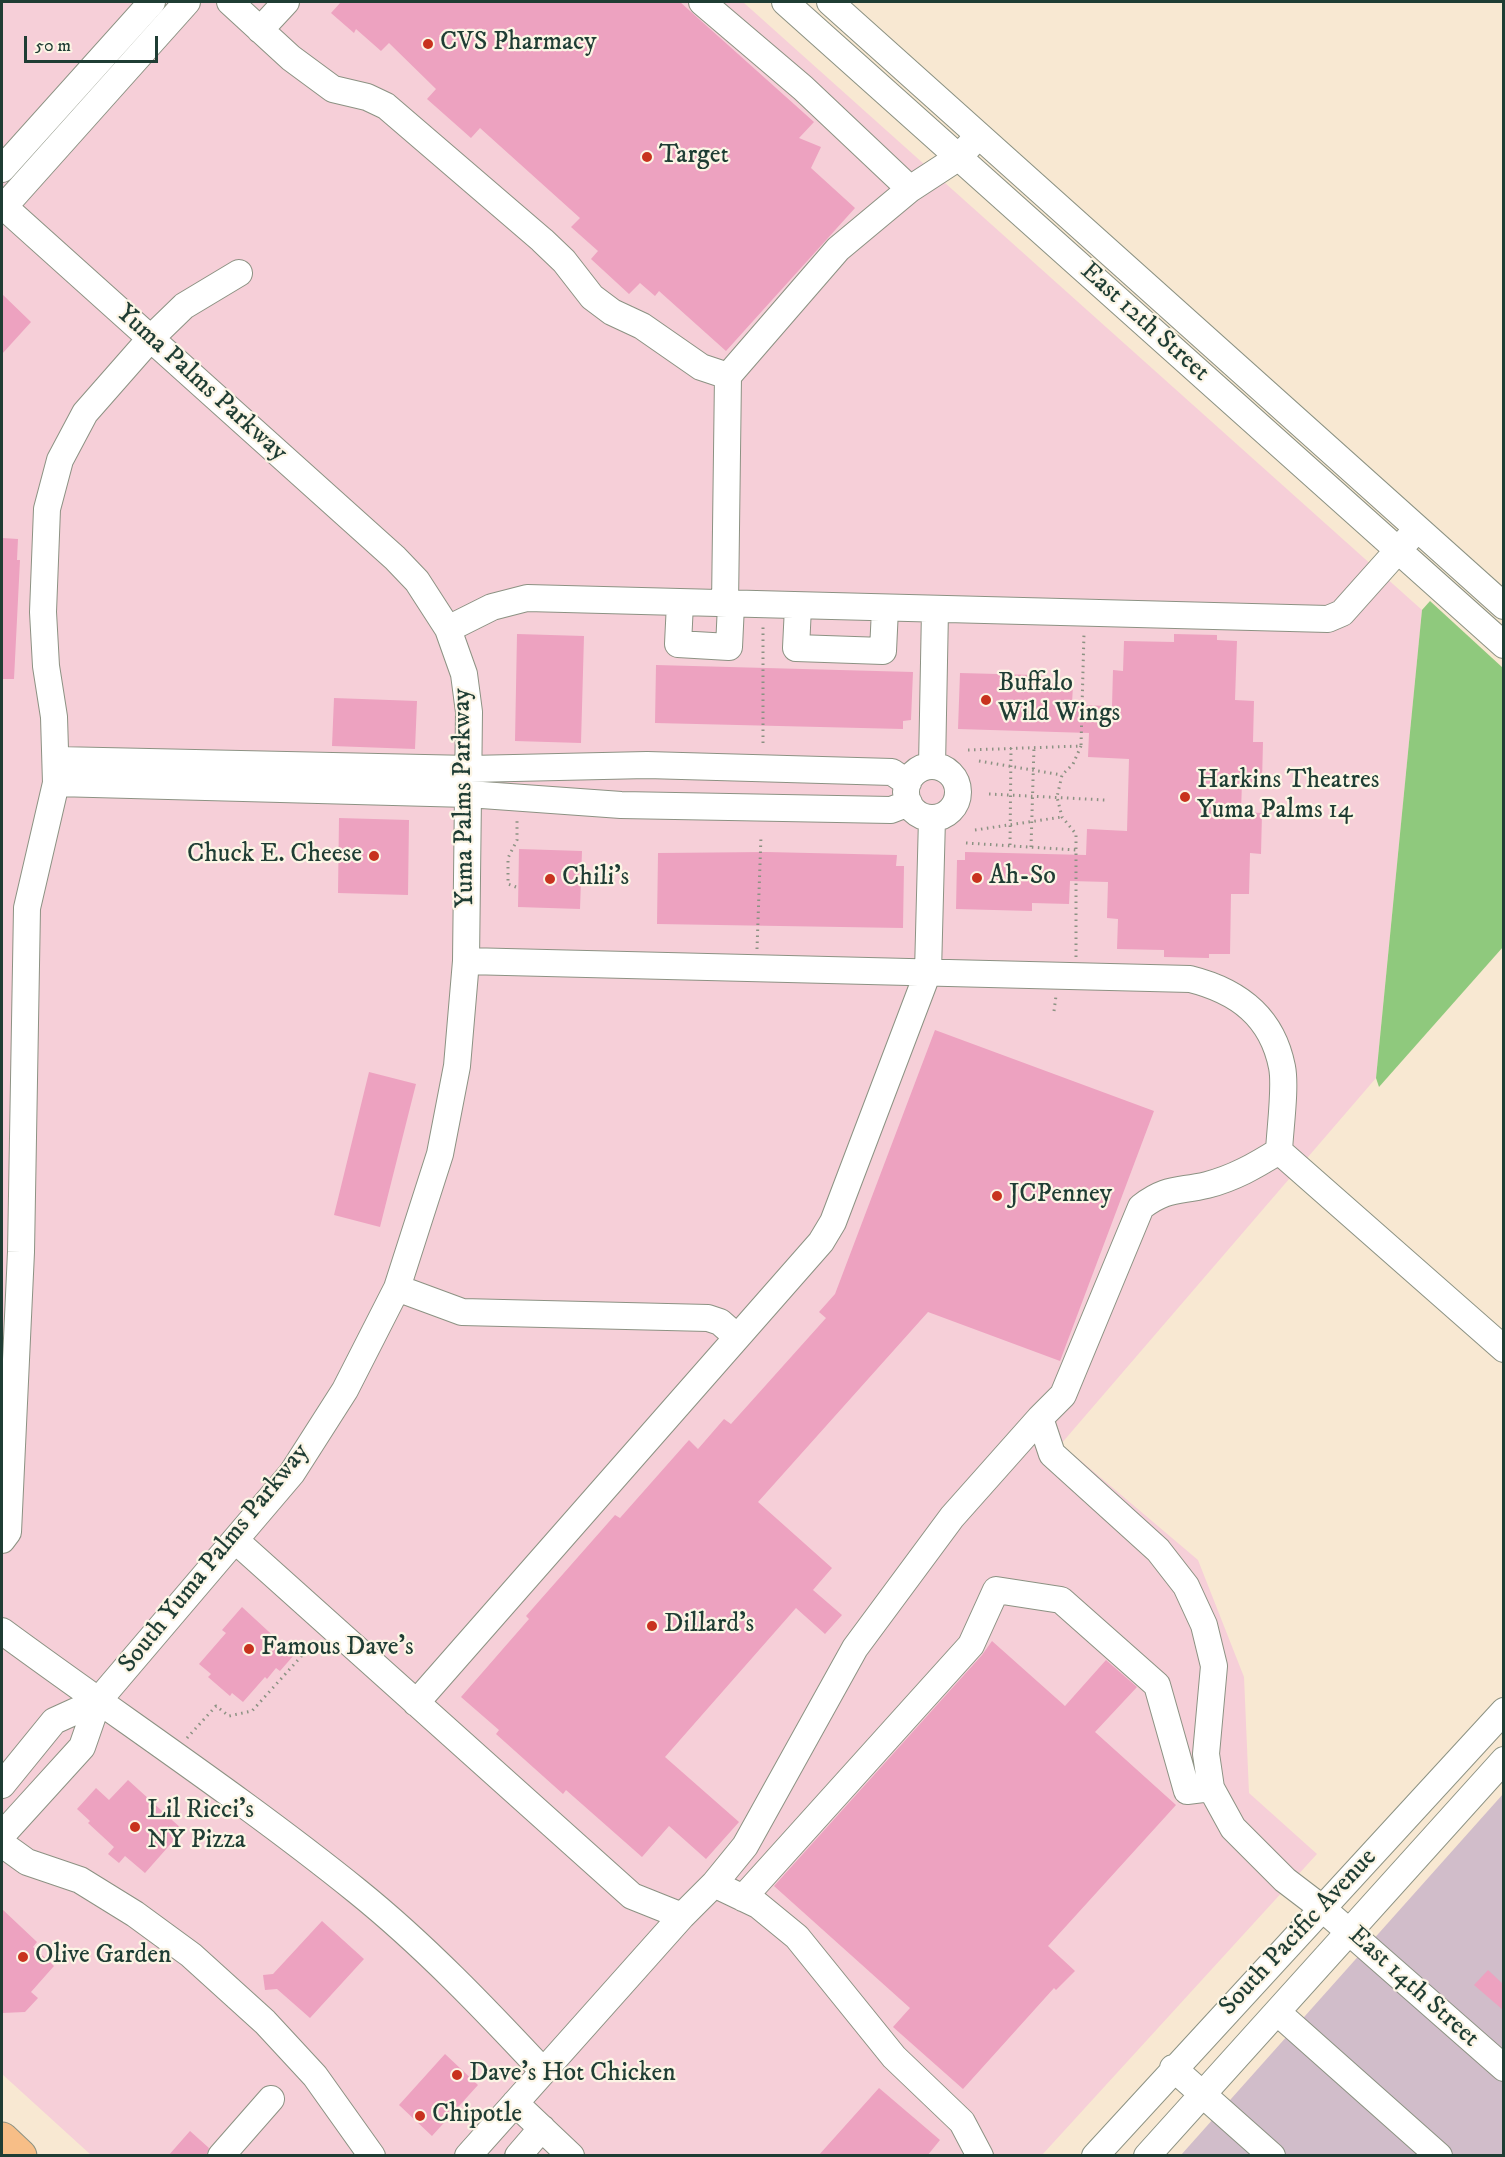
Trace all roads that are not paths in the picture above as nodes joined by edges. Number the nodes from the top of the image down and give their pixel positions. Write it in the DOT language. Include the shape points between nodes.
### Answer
graph roads {
  1 [pos="152,2"];
  2 [pos="187,2"];
  3 [pos="230,2"];
  4 [pos="286,2"];
  5 [pos="702,2"];
  6 [pos="785,2"];
  7 [pos="830,2"];
  8 [pos="260,30"];
  9 [pos="978,136"];
  10 [pos="959,157"];
  11 [pos="2,169"];
  12 [pos="910,189"];
  13 [pos="2,207"];
  14 [pos="239,273"];
  15 [pos="150,339"];
  16 [pos="728,376"];
  17 [pos="1417,529"];
  18 [pos="1397,550"];
  19 [pos="680,603"];
  20 [pos="728,605"];
  21 [pos="1503,606"];
  22 [pos="798,607"];
  23 [pos="885,609"];
  24 [pos="935,610"];
  25 [pos="448,629"];
  26 [pos="1503,645"];
  27 [pos="932,766"];
  28 [pos="470,769"];
  29 [pos="56,771"];
  30 [pos="908,793"];
  31 [pos="468,794"];
  32 [pos="932,818"];
  33 [pos="466,961"];
  34 [pos="928,972"];
  35 [pos="1279,1151"];
  36 [pos="397,1288"];
  37 [pos="737,1337"];
  38 [pos="1503,1349"];
  39 [pos="1040,1418"];
  40 [pos="2,1540"];
  41 [pos="235,1540"];
  42 [pos="2,1631"];
  43 [pos="98,1701"];
  44 [pos="416,1703"];
  45 [pos="1503,1711"];
  46 [pos="1503,1760"];
  47 [pos="2,1785"];
  48 [pos="1211,1788"];
  49 [pos="2,1835"];
  50 [pos="2,1844"];
  51 [pos="714,1884"];
  52 [pos="742,1898"];
  53 [pos="1323,1909"];
  54 [pos="682,1916"];
  55 [pos="1350,1932"];
  56 [pos="1277,2012"];
  57 [pos="1173,2068"];
  58 [pos="1503,2068"];
  59 [pos="543,2071"];
  60 [pos="1202,2094"];
  61 [pos="271,2099"];
  62 [pos="515,2103"];
  63 [pos="542,2128"];
  64 [pos="2,2139"];
  65 [pos="20,2156"];
  66 [pos="221,2156"];
  67 [pos="372,2156"];
  68 [pos="468,2156"];
  69 [pos="518,2156"];
  70 [pos="571,2156"];
  71 [pos="980,2156"];
  72 [pos="1095,2156"];
  73 [pos="1147,2156"];
  74 [pos="1272,2156"];
  75 [pos="1439,2156"];
  1 -- 11 [label="street"];
  2 -- 13 [label="street"];
  3 -- 8 [label="street"];
  4 -- 8 [label="street"];
  5 -- 12 [label="street" via="803,88"];
  6 -- 10 [label="street, East 12th Street"];
  7 -- 9 [label="street, East 12th Street"];
  8 -- 16 [label="street" via="333,89 386,106 542,240 592,297 612,312 642,326 701,367"];
  9 -- 10 [label="street"];
  9 -- 17 [label="street, East 12th Street"];
  10 -- 12 [label="street"];
  10 -- 18 [label="street, East 12th Street"];
  12 -- 16 [label="street" via="838,249"];
  13 -- 15 [label="street, Yuma Palms Parkway"];
  14 -- 15 [label="street" via="184,306"];
  15 -- 25 [label="street, Yuma Palms Parkway" via="395,558 417,581"];
  15 -- 29 [label="street" via="85,413 60,460 47,509 43,612"];
  16 -- 20 [label="street"];
  17 -- 18 [label="street"];
  17 -- 21 [label="street, East 12th Street"];
  18 -- 24 [label="street" via="1342,613 1328,619"];
  18 -- 26 [label="street, East 12th Street"];
  19 -- 20 [label="street"];
  19 -- 20 [label="street" via="678,644 729,647"];
  19 -- 25 [label="street" via="527,598 492,607"];
  20 -- 22 [label="street"];
  22 -- 23 [label="street"];
  22 -- 23 [label="street" via="796,648 883,651"];
  23 -- 24 [label="street"];
  24 -- 27 [label="street"];
  25 -- 28 [label="street, Yuma Palms Parkway" via="465,683"];
  27 -- 30 [label="street" via="917,770"];
  27 -- 32 [label="street" via="953,777 958,792 947,813"];
  28 -- 29 [label="street"];
  28 -- 30 [label="street" via="647,765 892,772"];
  28 -- 31 [label="street, Yuma Palms Parkway"];
  29 -- 31 [label="street"];
  29 -- 40 [label="street" via="27,908 21,1252 8,1532"];
  30 -- 31 [label="street" via="891,810 621,805"];
  30 -- 32 [label="street" via="918,814"];
  31 -- 33 [label="street, Yuma Palms Parkway"];
  32 -- 34 [label="street"];
  33 -- 34 [label="street"];
  33 -- 36 [label="street, Yuma Palms Parkway" via="457,1066 440,1154"];
  34 -- 35 [label="street" via="1190,979 1235,995 1256,1013 1273,1039 1283,1069"];
  34 -- 37 [label="street" via="833,1222 821,1242"];
  35 -- 38 [label="street"];
  35 -- 39 [label="street" via="1243,1173 1156,1195 1141,1207 1063,1395"];
  36 -- 37 [label="street" via="462,1312 708,1318"];
  36 -- 41 [label="street, South Yuma Palms Parkway" via="339,1400 292,1473"];
  37 -- 44 [label="street"];
  39 -- 48 [label="street" via="1052,1454 1158,1550 1186,1586 1200,1616 1214,1666 1206,1754"];
  39 -- 51 [label="street" via="952,1517 855,1648 745,1846"];
  41 -- 43 [label="street, South Yuma Palms Parkway"];
  41 -- 44 [label="street"];
  42 -- 43 [label="street"];
  43 -- 47 [label="street" via="54,1721"];
  43 -- 49 [label="street" via="82,1747"];
  43 -- 59 [label="street" via="278,1829 360,1893"];
  44 -- 54 [label="street" via="632,1896"];
  45 -- 53 [label="street, South Pacific Avenue"];
  46 -- 55 [label="street, South Pacific Avenue"];
  48 -- 52 [label="street" via="1188,1791 1157,1685 1061,1599 996,1590 970,1645"];
  48 -- 53 [label="street, East 14th Street" via="1233,1828 1286,1881"];
  50 -- 67 [label="street" via="27,1862 80,1880 191,1955 265,2022 315,2076"];
  51 -- 52 [label="street"];
  51 -- 54 [label="street"];
  52 -- 71 [label="street" via="758,1905 797,1937 894,2057 962,2122"];
  53 -- 55 [label="street, East 14th Street"];
  53 -- 57 [label="street, South Pacific Avenue"];
  54 -- 59 [label="street"];
  55 -- 56 [label="street, South Pacific Avenue"];
  55 -- 58 [label="street, East 14th Street"];
  56 -- 60 [label="street, South Pacific Avenue"];
  56 -- 75 [label="street"];
  57 -- 60 [label="street"];
  57 -- 72 [label="street, South Pacific Avenue"];
  59 -- 62 [label="street"];
  60 -- 73 [label="street, South Pacific Avenue"];
  60 -- 74 [label="street"];
  61 -- 66 [label="street"];
  62 -- 63 [label="street"];
  62 -- 68 [label="street"];
  63 -- 69 [label="street"];
  63 -- 70 [label="street"];
  64 -- 65 [label="highway"];
}
